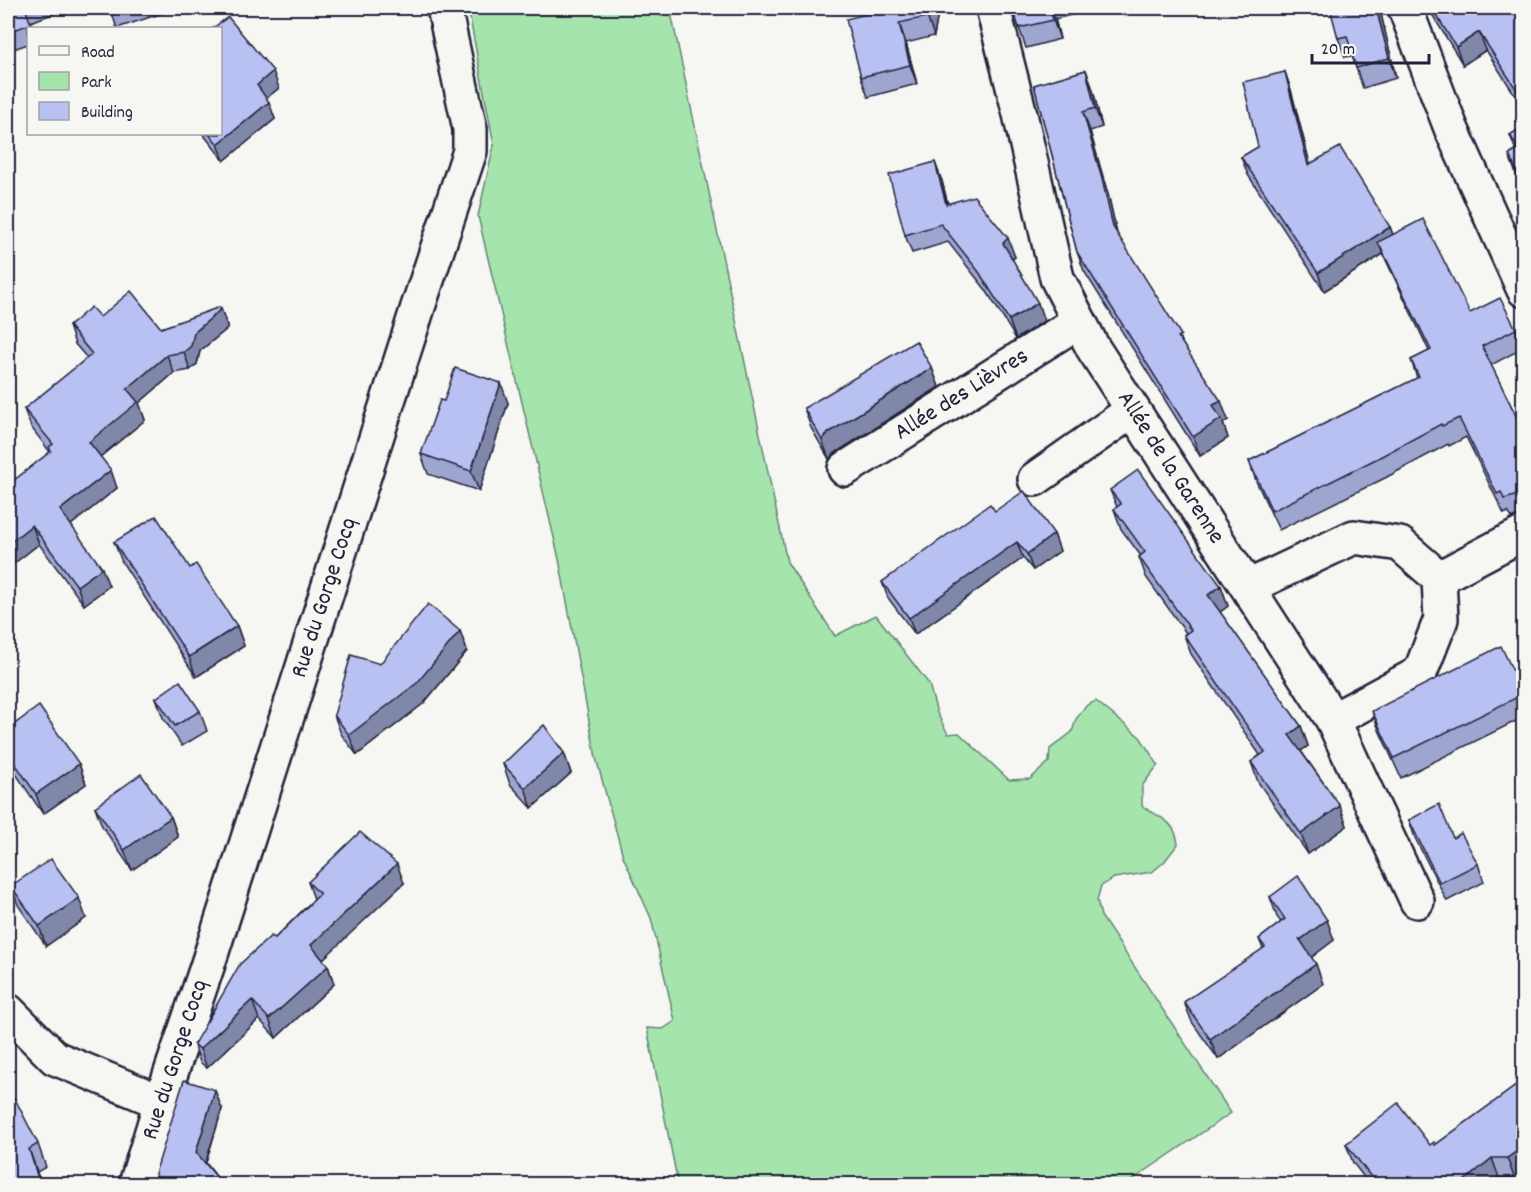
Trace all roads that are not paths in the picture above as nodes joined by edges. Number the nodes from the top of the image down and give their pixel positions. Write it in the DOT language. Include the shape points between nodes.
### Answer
graph roads {
  1 [pos="444,8"];
  2 [pos="993,8"];
  3 [pos="1405,8"];
  4 [pos="1524,290"];
  5 [pos="1079,321"];
  6 [pos="1133,410"];
  7 [pos="845,469"];
  8 [pos="1035,479"];
  9 [pos="1524,534"];
  10 [pos="1438,578"];
  11 [pos="1248,588"];
  12 [pos="1333,720"];
  13 [pos="1417,901"];
  14 [pos="8,1011"];
  15 [pos="161,1102"];
  16 [pos="136,1185"];
  1 -- 15 [label="street, Rue du Gorge Cocq" via="470,129 471,151"];
  2 -- 5 [label="street, Allée de la Garenne" via="1057,278"];
  3 -- 4 [label="street" via="1451,128"];
  5 -- 6 [label="street, Allée de la Garenne"];
  5 -- 7 [label="street, Allée des Lièvres"];
  6 -- 8 [label="street"];
  6 -- 11 [label="street, Allée de la Garenne"];
  9 -- 10 [label="street"];
  10 -- 11 [label="street" via="1400,544 1354,537"];
  10 -- 12 [label="street" via="1441,619 1420,673"];
  11 -- 12 [label="street, Allée de la Garenne"];
  12 -- 13 [label="street, Allée de la Garenne"];
  14 -- 15 [label="street" via="55,1058"];
  15 -- 16 [label="street, Rue du Gorge Cocq"];
}
